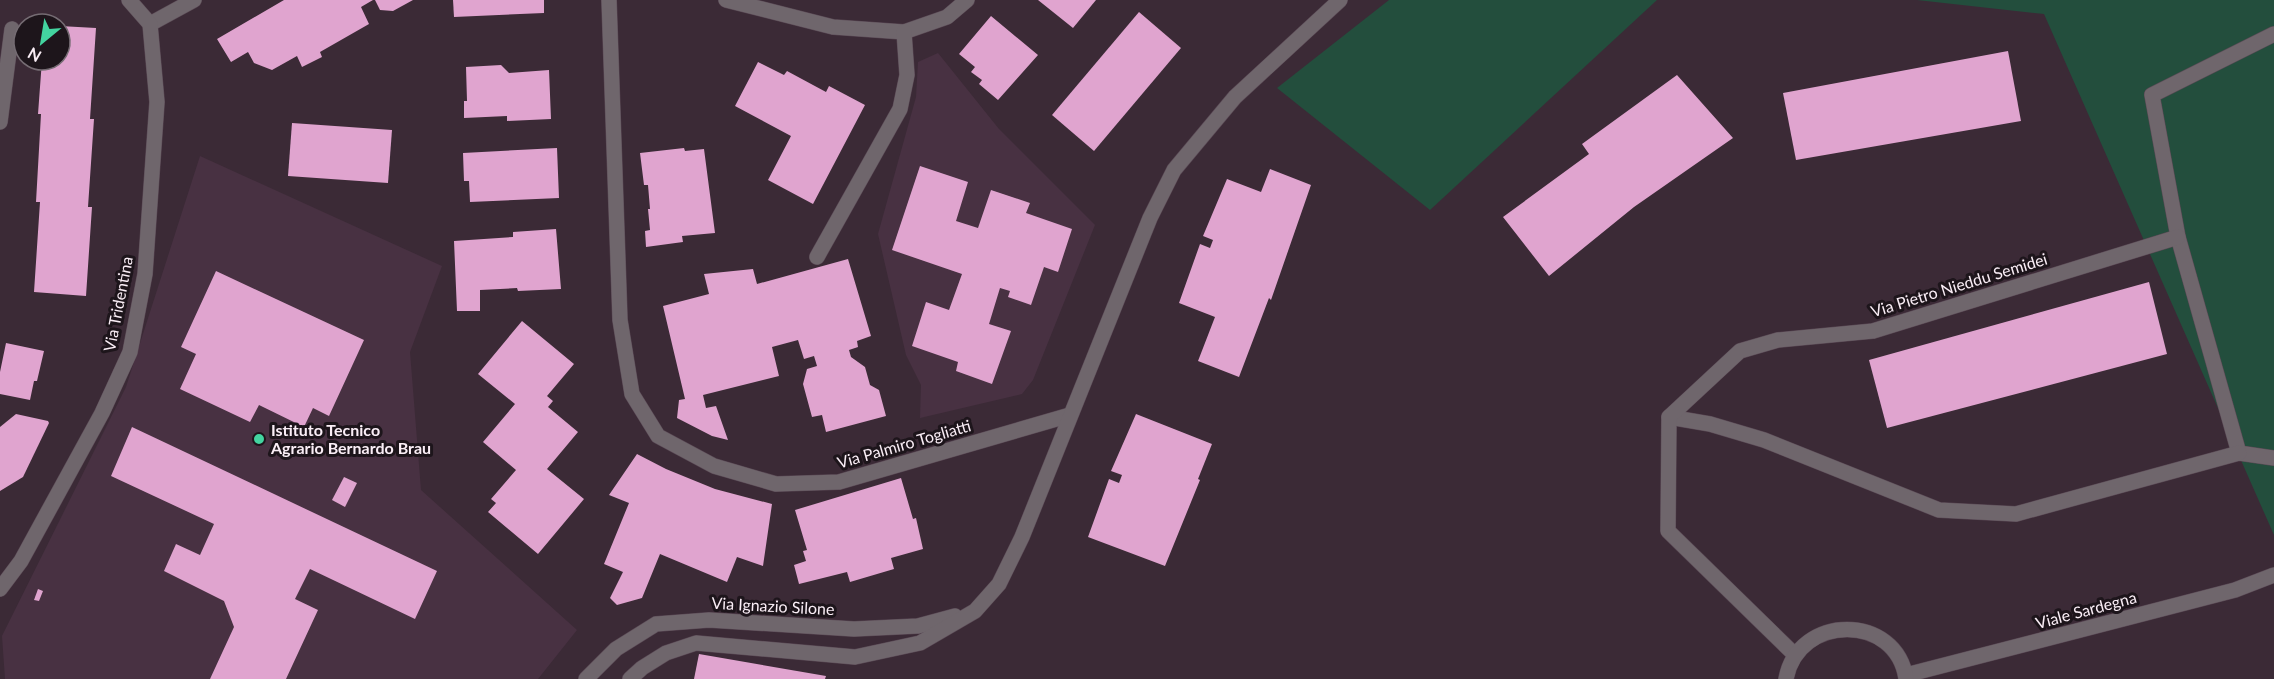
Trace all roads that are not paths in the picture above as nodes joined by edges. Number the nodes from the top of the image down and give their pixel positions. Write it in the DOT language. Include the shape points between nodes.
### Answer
graph roads {
  1 [pos="129,0"];
  2 [pos="194,0"];
  3 [pos="609,0"];
  4 [pos="726,0"];
  5 [pos="967,0"];
  6 [pos="1340,0"];
  7 [pos="150,24"];
  8 [pos="12,29"];
  9 [pos="904,32"];
  10 [pos="2274,34"];
  11 [pos="0,122"];
  12 [pos="2178,237"];
  13 [pos="817,257"];
  14 [pos="1070,415"];
  15 [pos="1669,417"];
  16 [pos="2239,453"];
  17 [pos="2274,458"];
  18 [pos="2274,575"];
  19 [pos="0,590"];
  20 [pos="975,611"];
  21 [pos="1795,655"];
  22 [pos="1906,677"];
  23 [pos="586,679"];
  24 [pos="630,679"];
  25 [pos="1786,679"];
  1 -- 7 [label="street"];
  2 -- 7 [label="street"];
  3 -- 14 [label="street, Via Palmiro Togliatti" via="620,320 632,394 658,436 714,466 776,484 839,482"];
  4 -- 9 [label="street" via="833,27"];
  5 -- 9 [label="street" via="947,16"];
  6 -- 14 [label="street" via="1235,97 1174,170 1150,218"];
  7 -- 19 [label="street, Via Tridentina" via="157,102 145,274 130,352 102,413 21,561"];
  8 -- 11 [label="street"];
  9 -- 13 [label="street" via="908,75 900,110"];
  10 -- 12 [label="street" via="2152,94"];
  12 -- 15 [label="street, Via Pietro Nieddu Semidei" via="1873,331 1778,340 1740,351"];
  12 -- 16 [label="street"];
  14 -- 20 [label="street" via="1022,537 999,584"];
  15 -- 16 [label="street" via="1764,440 1939,510 2016,514"];
  15 -- 21 [label="street" via="1668,531"];
  16 -- 17 [label="street"];
  18 -- 22 [label="street, Viale Sardegna" via="2235,590"];
  20 -- 23 [label="street, Via Ignazio Silone" via="918,626 854,629 709,620 656,624 616,649"];
  20 -- 24 [label="street" via="920,643 855,657 696,643 666,653"];
  21 -- 22 [label="street, Viale Sardegna" via="1822,633 1857,630 1888,645"];
  21 -- 25 [label="street, Viale Sardegna"];
}
